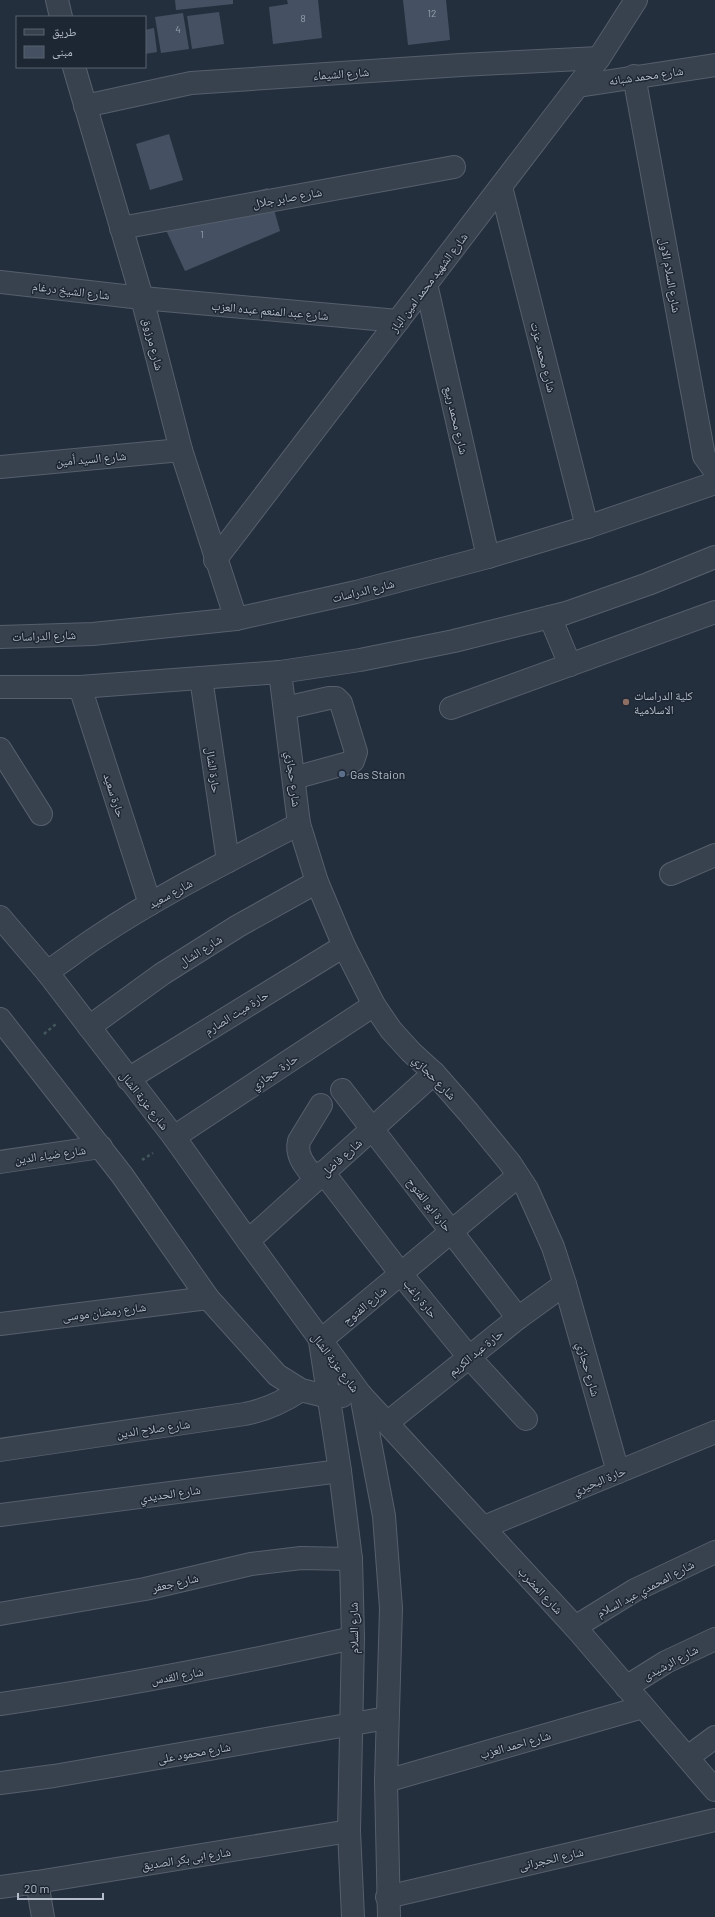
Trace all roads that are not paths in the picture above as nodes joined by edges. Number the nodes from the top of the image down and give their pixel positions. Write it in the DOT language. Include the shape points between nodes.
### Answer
graph roads {
  1 [pos="57,0"];
  2 [pos="636,0"];
  3 [pos="61,16"];
  4 [pos="599,58"];
  5 [pos="715,65"];
  6 [pos="74,68"];
  7 [pos="634,76"];
  8 [pos="578,86"];
  9 [pos="85,106"];
  10 [pos="454,166"];
  11 [pos="501,187"];
  12 [pos="121,228"];
  13 [pos="0,282"];
  14 [pos="426,284"];
  15 [pos="142,298"];
  16 [pos="398,321"];
  17 [pos="181,450"];
  18 [pos="0,467"];
  19 [pos="715,471"];
  20 [pos="715,483"];
  21 [pos="587,527"];
  22 [pos="488,557"];
  23 [pos="715,557"];
  24 [pos="215,560"];
  25 [pos="715,612"];
  26 [pos="550,617"];
  27 [pos="236,619"];
  28 [pos="0,636"];
  29 [pos="570,665"];
  30 [pos="280,672"];
  31 [pos="201,678"];
  32 [pos="0,687"];
  33 [pos="80,687"];
  34 [pos="284,708"];
  35 [pos="450,708"];
  36 [pos="0,749"];
  37 [pos="294,778"];
  38 [pos="41,814"];
  39 [pos="299,824"];
  40 [pos="715,855"];
  41 [pos="228,861"];
  42 [pos="671,874"];
  43 [pos="317,882"];
  44 [pos="150,904"];
  45 [pos="0,916"];
  46 [pos="344,946"];
  47 [pos="47,972"];
  48 [pos="374,1004"];
  49 [pos="0,1019"];
  50 [pos="89,1027"];
  51 [pos="434,1073"];
  52 [pos="128,1079"];
  53 [pos="342,1090"];
  54 [pos="321,1105"];
  55 [pos="372,1129"];
  56 [pos="174,1137"];
  57 [pos="101,1147"];
  58 [pos="0,1162"];
  59 [pos="320,1176"];
  60 [pos="518,1176"];
  61 [pos="452,1231"];
  62 [pos="248,1241"];
  63 [pos="401,1274"];
  64 [pos="565,1284"];
  65 [pos="208,1298"];
  66 [pos="518,1318"];
  67 [pos="0,1324"];
  68 [pos="320,1341"];
  69 [pos="469,1357"];
  70 [pos="301,1390"];
  71 [pos="361,1395"];
  72 [pos="329,1397"];
  73 [pos="526,1418"];
  74 [pos="387,1423"];
  75 [pos="715,1432"];
  76 [pos="0,1450"];
  77 [pos="340,1471"];
  78 [pos="618,1472"];
  79 [pos="0,1515"];
  80 [pos="484,1528"];
  81 [pos="715,1552"];
  82 [pos="351,1559"];
  83 [pos="0,1614"];
  84 [pos="575,1627"];
  85 [pos="354,1638"];
  86 [pos="715,1639"];
  87 [pos="626,1687"];
  88 [pos="0,1704"];
  89 [pos="644,1707"];
  90 [pos="387,1718"];
  91 [pos="352,1725"];
  92 [pos="715,1737"];
  93 [pos="688,1757"];
  94 [pos="386,1781"];
  95 [pos="0,1783"];
  96 [pos="715,1790"];
  97 [pos="715,1820"];
  98 [pos="349,1831"];
  99 [pos="37,1882"];
  100 [pos="0,1887"];
  101 [pos="388,1907"];
  102 [pos="43,1917"];
  103 [pos="353,1917"];
  1 -- 3 [label="street"];
  2 -- 4 [label="street, شارع الشهيد محمد امين الباز"];
  4 -- 8 [label="street, شارع الشهيد محمد امين الباز"];
  4 -- 9 [label="street, شارع الشيماء" via="191,83"];
  5 -- 7 [label="street, شارع محمد شبانه"];
  6 -- 9 [label="street, شارع مرزوق"];
  7 -- 8 [label="street, شارع محمد شبانه"];
  7 -- 19 [label="street, شارع السلام الاول" via="704,456"];
  8 -- 11 [label="street, شارع الشهيد محمد امين الباز"];
  9 -- 12 [label="street, شارع مرزوق"];
  10 -- 12 [label="street, شارع صابر جلال"];
  11 -- 14 [label="street, شارع الشهيد محمد امين الباز"];
  11 -- 21 [label="street, شارع محمد عزت"];
  12 -- 15 [label="street, شارع مرزوق"];
  13 -- 15 [label="street, شارع الشيخ درغام"];
  14 -- 16 [label="street, شارع الشهيد محمد امين الباز"];
  14 -- 22 [label="street, شارع محمد ربيع"];
  15 -- 16 [label="street, شارع عبد المنعم عبده العزب"];
  15 -- 17 [label="street, شارع مرزوق"];
  16 -- 24 [label="street, شارع الشهيد محمد امين الباز"];
  17 -- 18 [label="street, شارع السيد أمين"];
  17 -- 24 [label="street, شارع مرزوق"];
  20 -- 21 [label="street, شارع الدراسات"];
  21 -- 22 [label="street, شارع الدراسات"];
  22 -- 27 [label="street, شارع الدراسات" via="356,592"];
  23 -- 26 [label="street" via="648,584"];
  24 -- 27 [label="street, شارع مرزوق"];
  25 -- 29 [label="street"];
  26 -- 29 [label="street"];
  26 -- 30 [label="street" via="360,660"];
  27 -- 28 [label="street, شارع الدراسات" via="93,634"];
  29 -- 35 [label="street"];
  30 -- 31 [label="street"];
  30 -- 34 [label="street, شارع حجازي"];
  31 -- 33 [label="street"];
  31 -- 41 [label="street, حارة الشال"];
  32 -- 33 [label="street"];
  33 -- 44 [label="street, حارة سعيد"];
  34 -- 37 [label="street, شارع حجازي"];
  34 -- 37 [label="street" via="336,698 341,703 356,752 353,761"];
  36 -- 38 [label="street"];
  37 -- 39 [label="street, شارع حجازي"];
  39 -- 41 [label="street, شارع سعيد"];
  39 -- 43 [label="street, شارع حجازي"];
  40 -- 42 [label="street"];
  41 -- 44 [label="street, شارع سعيد"];
  43 -- 46 [label="street, شارع حجازي"];
  43 -- 50 [label="street, شارع الشال" via="225,934 162,974"];
  44 -- 47 [label="street, شارع سعيد"];
  45 -- 47 [label="street, شارع عزبة الشال"];
  46 -- 48 [label="street, شارع حجازي"];
  46 -- 52 [label="street, حارة ميت الصارم"];
  47 -- 50 [label="street, شارع عزبة الشال"];
  48 -- 51 [label="street, شارع حجازي" via="391,1030"];
  48 -- 56 [label="street, حارة حجازي"];
  49 -- 57 [label="street, شارع عزبة الشال"];
  50 -- 52 [label="street, شارع عزبة الشال"];
  51 -- 55 [label="street, شارع فاضل"];
  51 -- 60 [label="street, شارع حجازي" via="510,1163"];
  52 -- 56 [label="street, شارع عزبة الشال"];
  53 -- 55 [label="street, حارة ابو الفتوح"];
  54 -- 59 [label="street, حارة راغب" via="299,1141 298,1147 300,1158"];
  55 -- 59 [label="street, شارع فاضل"];
  55 -- 61 [label="street, حارة ابو الفتوح"];
  56 -- 62 [label="street, شارع عزبة الشال"];
  57 -- 58 [label="street, شارع ضياء الدين"];
  57 -- 65 [label="street, شارع عزبة الشال"];
  59 -- 62 [label="street, شارع فاضل"];
  59 -- 63 [label="street, حارة راغب"];
  60 -- 61 [label="street, شارع الفتوح"];
  60 -- 64 [label="street, شارع حجازي" via="541,1217"];
  61 -- 63 [label="street, شارع الفتوح"];
  61 -- 66 [label="street, حارة ابو الفتوح"];
  62 -- 68 [label="street, شارع عزبة الشال"];
  63 -- 68 [label="street, شارع الفتوح"];
  63 -- 69 [label="street, حارة راغب"];
  64 -- 66 [label="street, حارة عبد الكريم"];
  64 -- 78 [label="street, شارع حجازي"];
  65 -- 67 [label="street, شارع رمضان موسى"];
  65 -- 70 [label="street, شارع عزبة الشال" via="277,1375"];
  66 -- 69 [label="street, حارة عبد الكريم"];
  68 -- 71 [label="street, شارع عزبة الشال"];
  68 -- 72 [label="street, شارع السلام"];
  69 -- 73 [label="street, حارة راغب"];
  69 -- 74 [label="street, حارة عبد الكريم"];
  70 -- 72 [label="street, شارع عزبة الشال"];
  70 -- 76 [label="street, شارع صلاح الدين" via="284,1402 265,1410 245,1414"];
  71 -- 72 [label="street, شارع عزبة الشال"];
  71 -- 74 [label="street, شارع المضرب"];
  71 -- 90 [label="street" via="384,1516 391,1608"];
  72 -- 77 [label="street, شارع السلام"];
  74 -- 80 [label="street, شارع المضرب"];
  75 -- 78 [label="street, حارة البحيري"];
  77 -- 79 [label="street, شارع الحديدي"];
  77 -- 82 [label="street, شارع السلام"];
  78 -- 80 [label="street, حارة البحيري"];
  80 -- 84 [label="street, شارع المضرب"];
  81 -- 84 [label="street, شارع المحمدي عبد السلام" via="635,1590"];
  82 -- 83 [label="street, شارع جعفر" via="301,1558 251,1564 146,1589"];
  82 -- 85 [label="street, شارع السلام"];
  84 -- 87 [label="street, شارع المضرب"];
  85 -- 88 [label="street, شارع القدس" via="214,1669"];
  85 -- 91 [label="street, شارع السلام"];
  86 -- 87 [label="street, شارع الرشيدى" via="666,1662"];
  87 -- 89 [label="street, شارع المضرب"];
  89 -- 93 [label="street, شارع المضرب"];
  89 -- 94 [label="street, شارع احمد العزب"];
  90 -- 91 [label="street, شارع محمود على"];
  90 -- 94 [label="street"];
  91 -- 95 [label="street, شارع محمود على"];
  91 -- 98 [label="street, شارع السلام"];
  92 -- 93 [label="street"];
  93 -- 96 [label="street, شارع المضرب"];
  94 -- 101 [label="street"];
  97 -- 101 [label="street, شارع الحجرانى"];
  98 -- 99 [label="street, شارع ابى بكر الصديق"];
  98 -- 103 [label="street, شارع السلام"];
  99 -- 100 [label="street, شارع ابى بكر الصديق"];
  99 -- 102 [label="street"];
}
